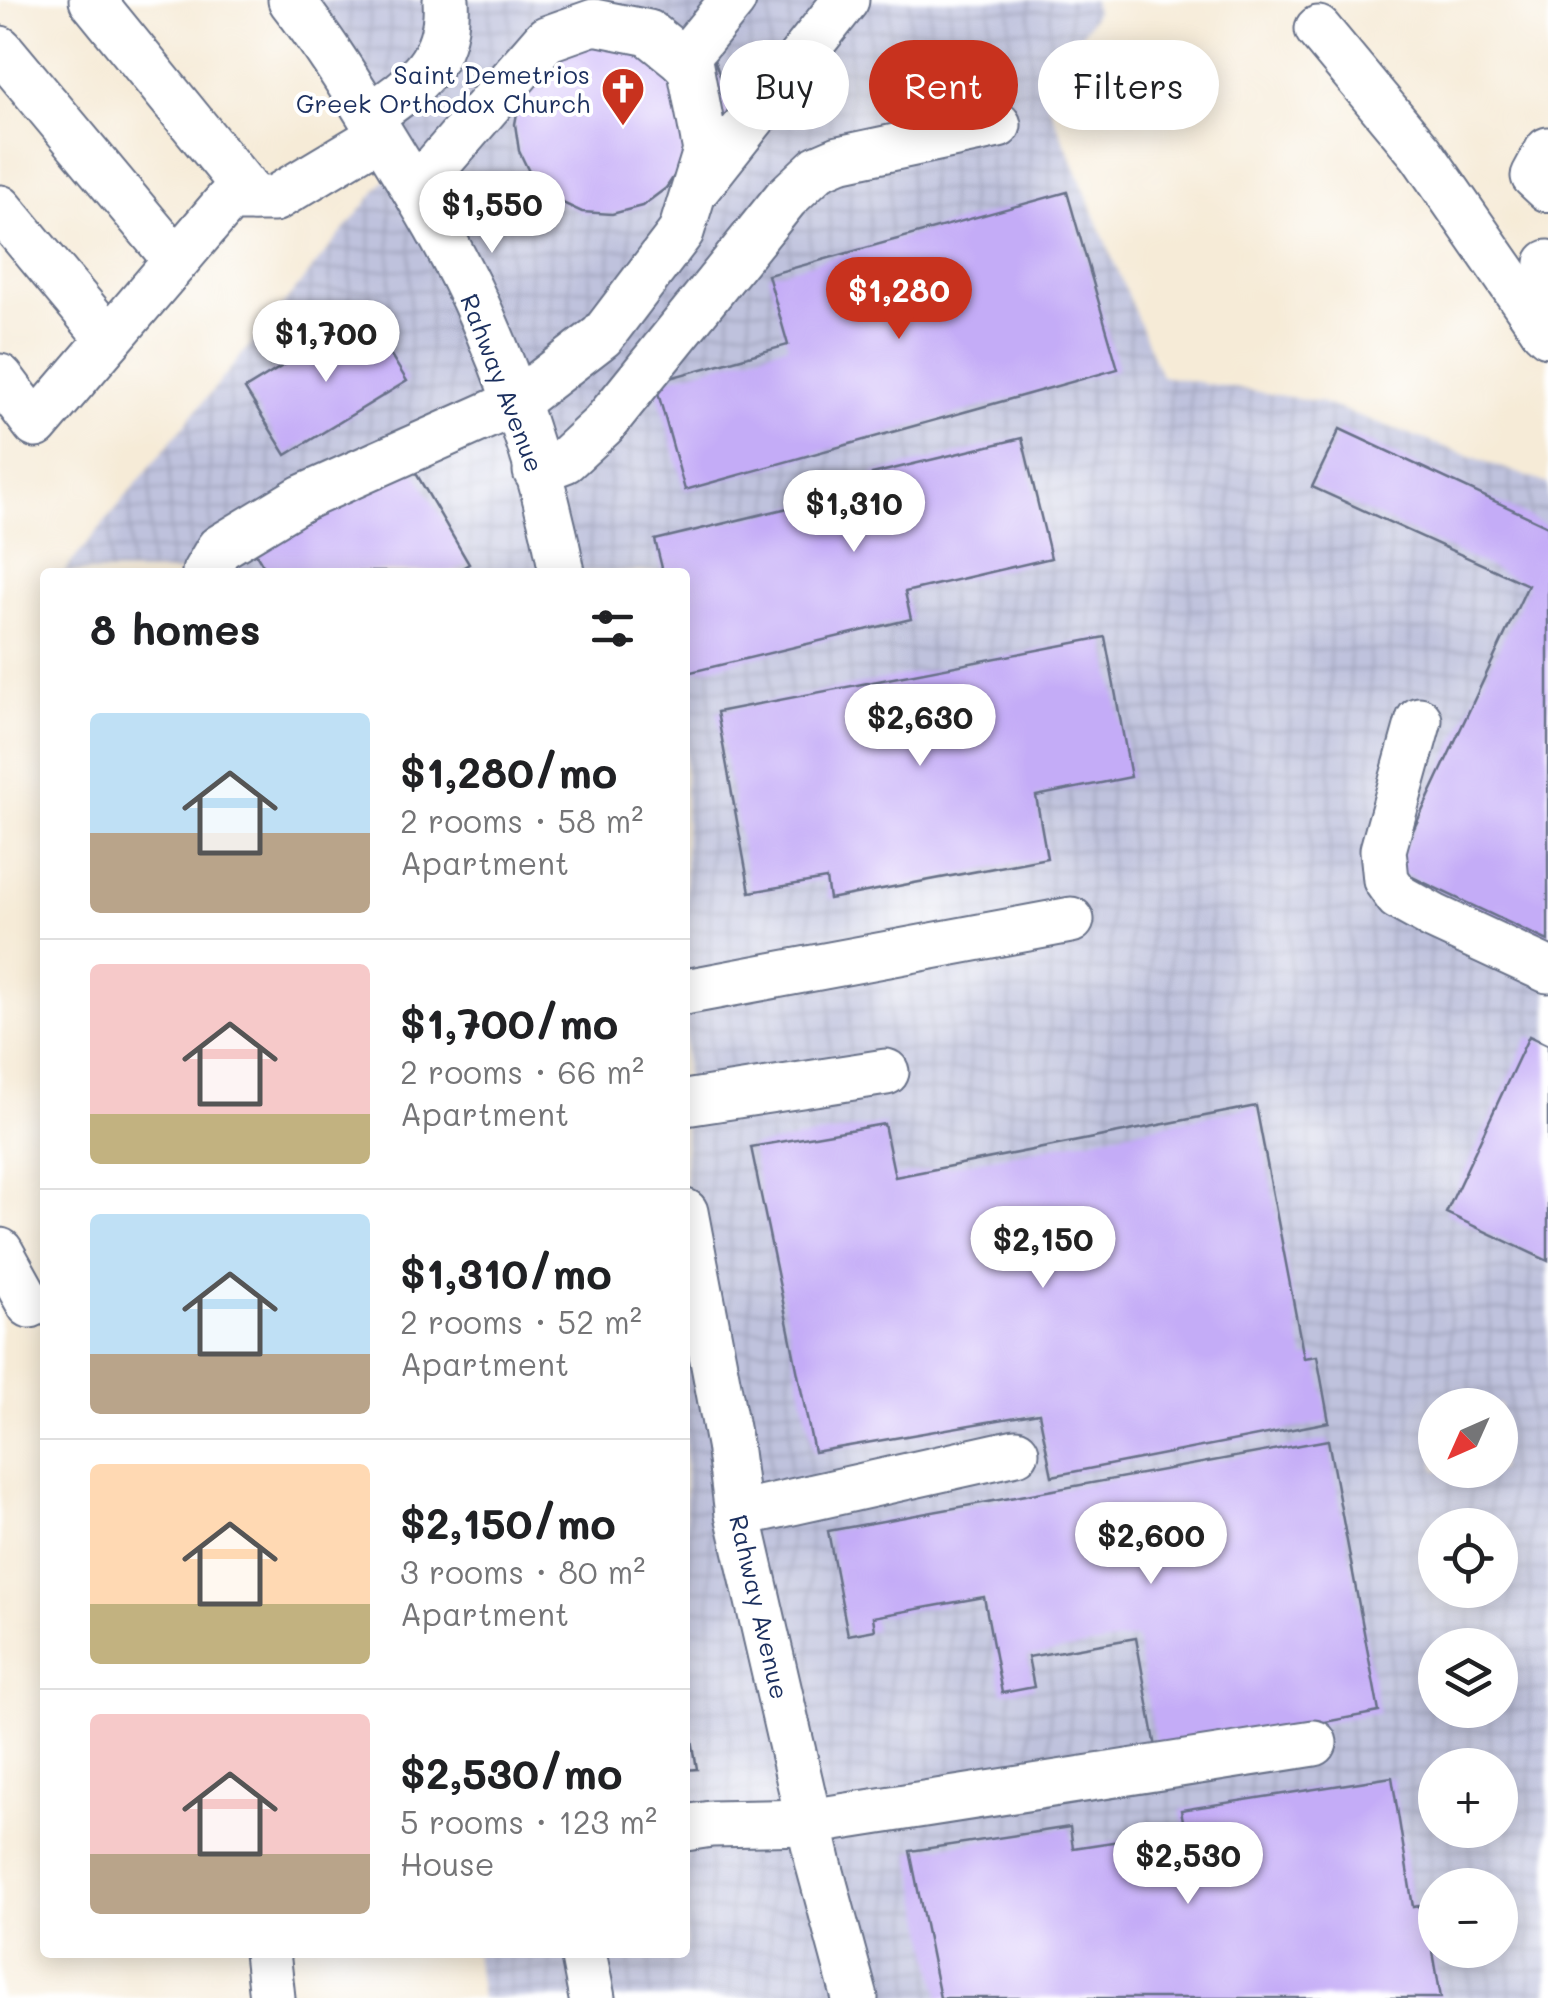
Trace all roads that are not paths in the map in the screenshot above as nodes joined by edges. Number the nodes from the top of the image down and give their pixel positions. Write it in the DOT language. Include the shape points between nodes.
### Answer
graph roads {
  1 [pos="92,0"];
  2 [pos="292,0"];
  3 [pos="733,0"];
  4 [pos="846,0"];
  5 [pos="456,9"];
  6 [pos="602,11"];
  7 [pos="1318,30"];
  8 [pos="0,49"];
  9 [pos="683,61"];
  10 [pos="375,125"];
  11 [pos="975,130"];
  12 [pos="1548,150"];
  13 [pos="1548,189"];
  14 [pos="415,190"];
  15 [pos="694,192"];
  16 [pos="254,199"];
  17 [pos="0,208"];
  18 [pos="176,260"];
  19 [pos="1548,263"];
  20 [pos="1545,331"];
  21 [pos="109,339"];
  22 [pos="0,376"];
  23 [pos="515,404"];
  24 [pos="536,471"];
  25 [pos="206,568"];
  26 [pos="561,568"];
  27 [pos="1419,720"];
  28 [pos="1071,920"];
  29 [pos="1548,970"];
  30 [pos="690,991"];
  31 [pos="886,1072"];
  32 [pos="690,1102"];
  33 [pos="690,1239"];
  34 [pos="0,1251"];
  35 [pos="25,1309"];
  36 [pos="1016,1452"];
  37 [pos="738,1514"];
  38 [pos="1314,1743"];
  39 [pos="809,1822"];
  40 [pos="690,1827"];
  41 [pos="267,1958"];
  42 [pos="584,1958"];
  43 [pos="272,1998"];
  44 [pos="592,1998"];
  45 [pos="855,1998"];
  1 -- 16 [label="street"];
  2 -- 10 [label="street, Rahway Avenue"];
  3 -- 9 [label="street"];
  4 -- 15 [label="street"];
  5 -- 10 [label="street" via="440,51"];
  6 -- 9 [label="street" via="649,33"];
  6 -- 14 [label="street" via="546,38"];
  7 -- 20 [label="street" via="1422,153"];
  8 -- 18 [label="street"];
  9 -- 15 [label="street" via="690,66 706,151"];
  10 -- 14 [label="street, Rahway Avenue"];
  10 -- 16 [label="street" via="274,199"];
  11 -- 24 [label="street" via="818,168 786,198 603,425 565,460"];
  12 -- 13 [label="street" via="1534,176"];
  14 -- 23 [label="street, Rahway Avenue" via="482,318"];
  15 -- 23 [label="street" via="682,232 602,336"];
  16 -- 18 [label="street" via="229,198"];
  17 -- 21 [label="street"];
  18 -- 21 [label="street"];
  19 -- 20 [label="street"];
  21 -- 22 [label="street" via="36,425"];
  23 -- 24 [label="street, Rahway Avenue"];
  23 -- 25 [label="street" via="302,498 219,548"];
  24 -- 26 [label="street, Rahway Avenue"];
  27 -- 29 [label="street" via="1383,850 1386,880 1398,897"];
  28 -- 30 [label="street"];
  31 -- 32 [label="street"];
  33 -- 37 [label="street, Rahway Avenue"];
  34 -- 35 [label="street"];
  36 -- 37 [label="street"];
  37 -- 39 [label="street, Rahway Avenue"];
  38 -- 39 [label="street"];
  39 -- 40 [label="street"];
  39 -- 45 [label="street, Rahway Avenue"];
  41 -- 43 [label="street"];
  42 -- 44 [label="street"];
}
